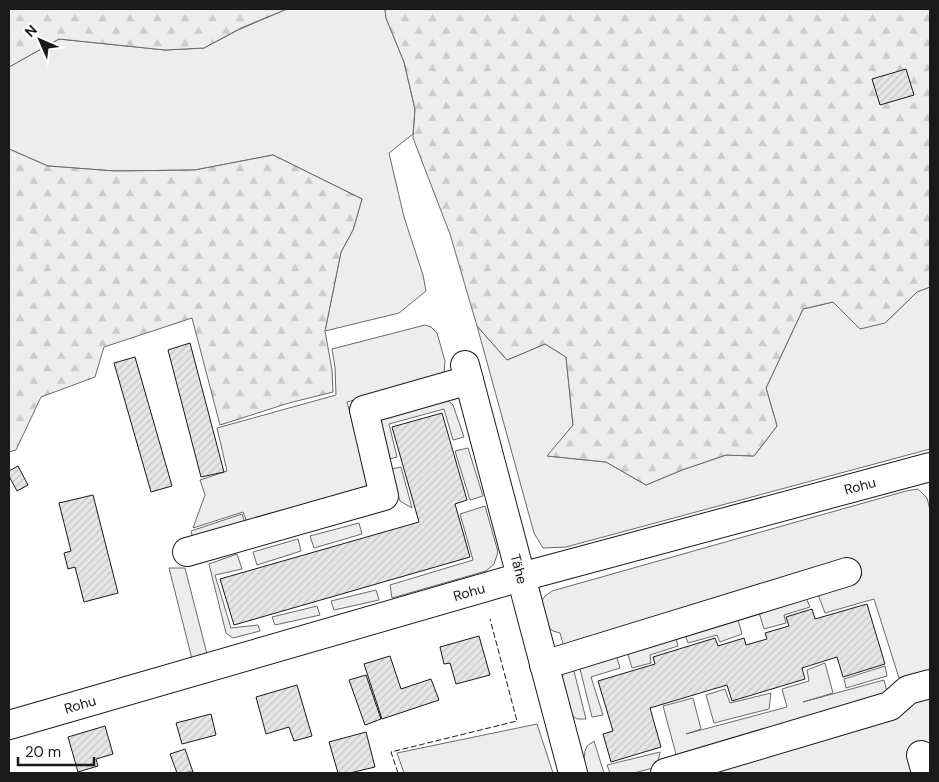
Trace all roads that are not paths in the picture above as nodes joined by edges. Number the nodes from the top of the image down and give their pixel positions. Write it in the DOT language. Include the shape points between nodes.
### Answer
graph roads {
  1 [pos="930,467"];
  2 [pos="187,552"];
  3 [pos="847,572"];
  4 [pos="521,577"];
  5 [pos="544,665"];
  6 [pos="930,684"];
  7 [pos="9,725"];
  8 [pos="573,773"];
  9 [pos="665,773"];
  1 -- 4 [label="street, Rohu"];
  2 -- 4 [label="street, Tähe" via="384,496 364,410 467,373"];
  3 -- 5 [label="street"];
  4 -- 5 [label="street, Tähe"];
  4 -- 7 [label="street, Rohu"];
  5 -- 8 [label="street, Tähe"];
  6 -- 9 [label="street" via="908,690 890,706"];
}
